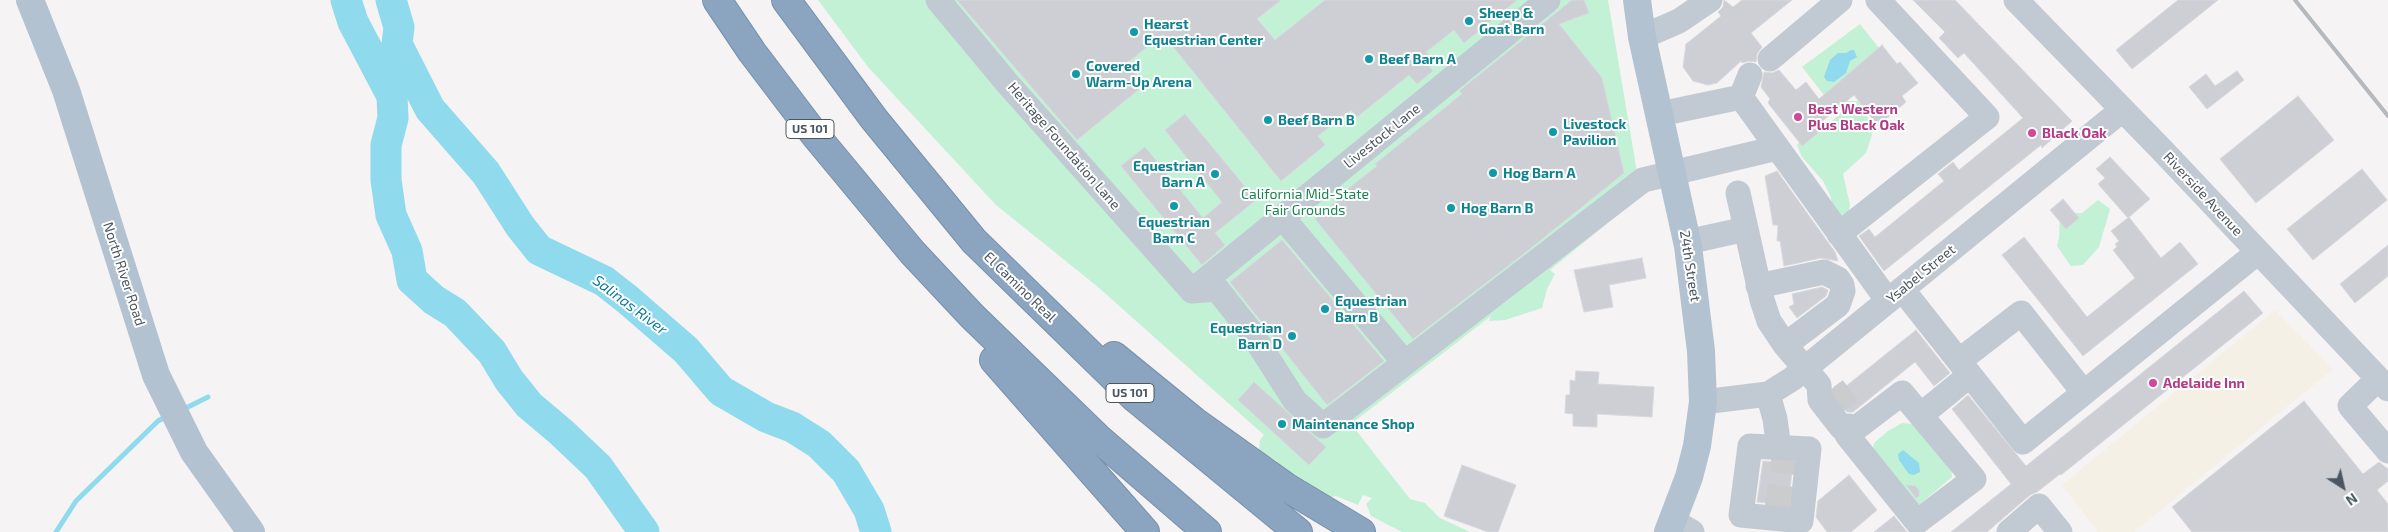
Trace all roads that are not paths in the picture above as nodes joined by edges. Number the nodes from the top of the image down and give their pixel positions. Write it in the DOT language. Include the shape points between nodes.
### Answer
graph roads {
  1 [pos="30,0"];
  2 [pos="717,0"];
  3 [pos="786,0"];
  4 [pos="938,0"];
  5 [pos="1548,0"];
  6 [pos="1637,0"];
  7 [pos="1710,0"];
  8 [pos="1840,0"];
  9 [pos="1878,0"];
  10 [pos="2023,2"];
  11 [pos="1642,36"];
  12 [pos="1770,59"];
  13 [pos="2122,110"];
  14 [pos="1660,114"];
  15 [pos="1777,148"];
  16 [pos="1672,171"];
  17 [pos="1738,193"];
  18 [pos="1282,217"];
  19 [pos="1746,229"];
  20 [pos="1839,234"];
  21 [pos="974,241"];
  22 [pos="1687,242"];
  23 [pos="912,252"];
  24 [pos="2258,252"];
  25 [pos="1758,286"];
  26 [pos="1192,291"];
  27 [pos="1895,295"];
  28 [pos="1784,345"];
  29 [pos="1405,363"];
  30 [pos="1965,368"];
  31 [pos="1819,381"];
  32 [pos="2383,384"];
  33 [pos="2084,393"];
  34 [pos="1768,394"];
  35 [pos="1703,402"];
  36 [pos="1921,415"];
  37 [pos="1853,424"];
  38 [pos="1782,451"];
  39 [pos="2388,451"];
  40 [pos="1774,520"];
  41 [pos="1678,528"];
  42 [pos="251,532"];
  43 [pos="1145,532"];
  44 [pos="1206,532"];
  45 [pos="1298,532"];
  46 [pos="1361,532"];
  47 [pos="2008,532"];
  48 [pos="2060,532"];
  1 -- 42 [label="main road, North River Road" via="66,90 156,375 194,452"];
  2 -- 23 [label="highway, US 101" via="815,135"];
  3 -- 21 [label="highway, El Camino Real / US 101" via="874,119"];
  4 -- 26 [label="street, Heritage Foundation Lane" via="1008,84"];
  5 -- 18 [label="street, Livestock Lane"];
  6 -- 11 [label="main road, 24th Street"];
  7 -- 11 [label="street" via="1679,22"];
  8 -- 12 [label="street"];
  9 -- 20 [label="street" via="1987,117"];
  10 -- 13 [label="street, Riverside Avenue"];
  11 -- 14 [label="main road, 24th Street"];
  13 -- 24 [label="street, Riverside Avenue"];
  13 -- 27 [label="street, Ysabel Street"];
  14 -- 15 [label="street" via="1746,86"];
  14 -- 16 [label="main road, 24th Street"];
  15 -- 16 [label="street"];
  15 -- 20 [label="street"];
  16 -- 22 [label="main road, 24th Street"];
  16 -- 29 [label="street" via="1643,180"];
  17 -- 19 [label="street"];
  18 -- 26 [label="street, Livestock Lane"];
  18 -- 29 [label="street"];
  19 -- 22 [label="street"];
  19 -- 25 [label="street"];
  20 -- 27 [label="street"];
  21 -- 45 [label="highway, El Camino Real / US 101" via="1135,398"];
  21 -- 46 [label="highway" via="1195,422 1286,488"];
  22 -- 35 [label="main road, 24th Street" via="1700,332"];
  23 -- 43 [label="highway" via="996,362"];
  23 -- 44 [label="highway, US 101" via="972,316 1098,438"];
  24 -- 32 [label="street, Riverside Avenue"];
  24 -- 33 [label="street"];
  25 -- 28 [label="street" via="1769,322"];
  25 -- 28 [label="street" via="1824,272 1838,279 1842,285 1838,305"];
  26 -- 29 [label="street" via="1218,289 1251,332 1295,401 1323,426"];
  27 -- 30 [label="street"];
  27 -- 31 [label="street, Ysabel Street"];
  28 -- 31 [label="street"];
  30 -- 33 [label="street" via="2023,442"];
  30 -- 33 [label="street" via="2021,313"];
  30 -- 36 [label="street"];
  31 -- 34 [label="street, Ysabel Street"];
  31 -- 37 [label="street" via="1820,400 1841,427"];
  32 -- 39 [label="street" via="2350,406"];
  34 -- 35 [label="street, Ysabel Street"];
  34 -- 38 [label="street"];
  35 -- 41 [label="main road, 24th Street" via="1697,446"];
  36 -- 37 [label="street" via="1902,393"];
  36 -- 37 [label="street" via="1974,479 1918,522 1847,435"];
  38 -- 40 [label="street" via="1808,449 1801,522"];
  38 -- 40 [label="street" via="1750,446 1741,515"];
  47 -- 48 [label="street" via="2039,506"];
}
